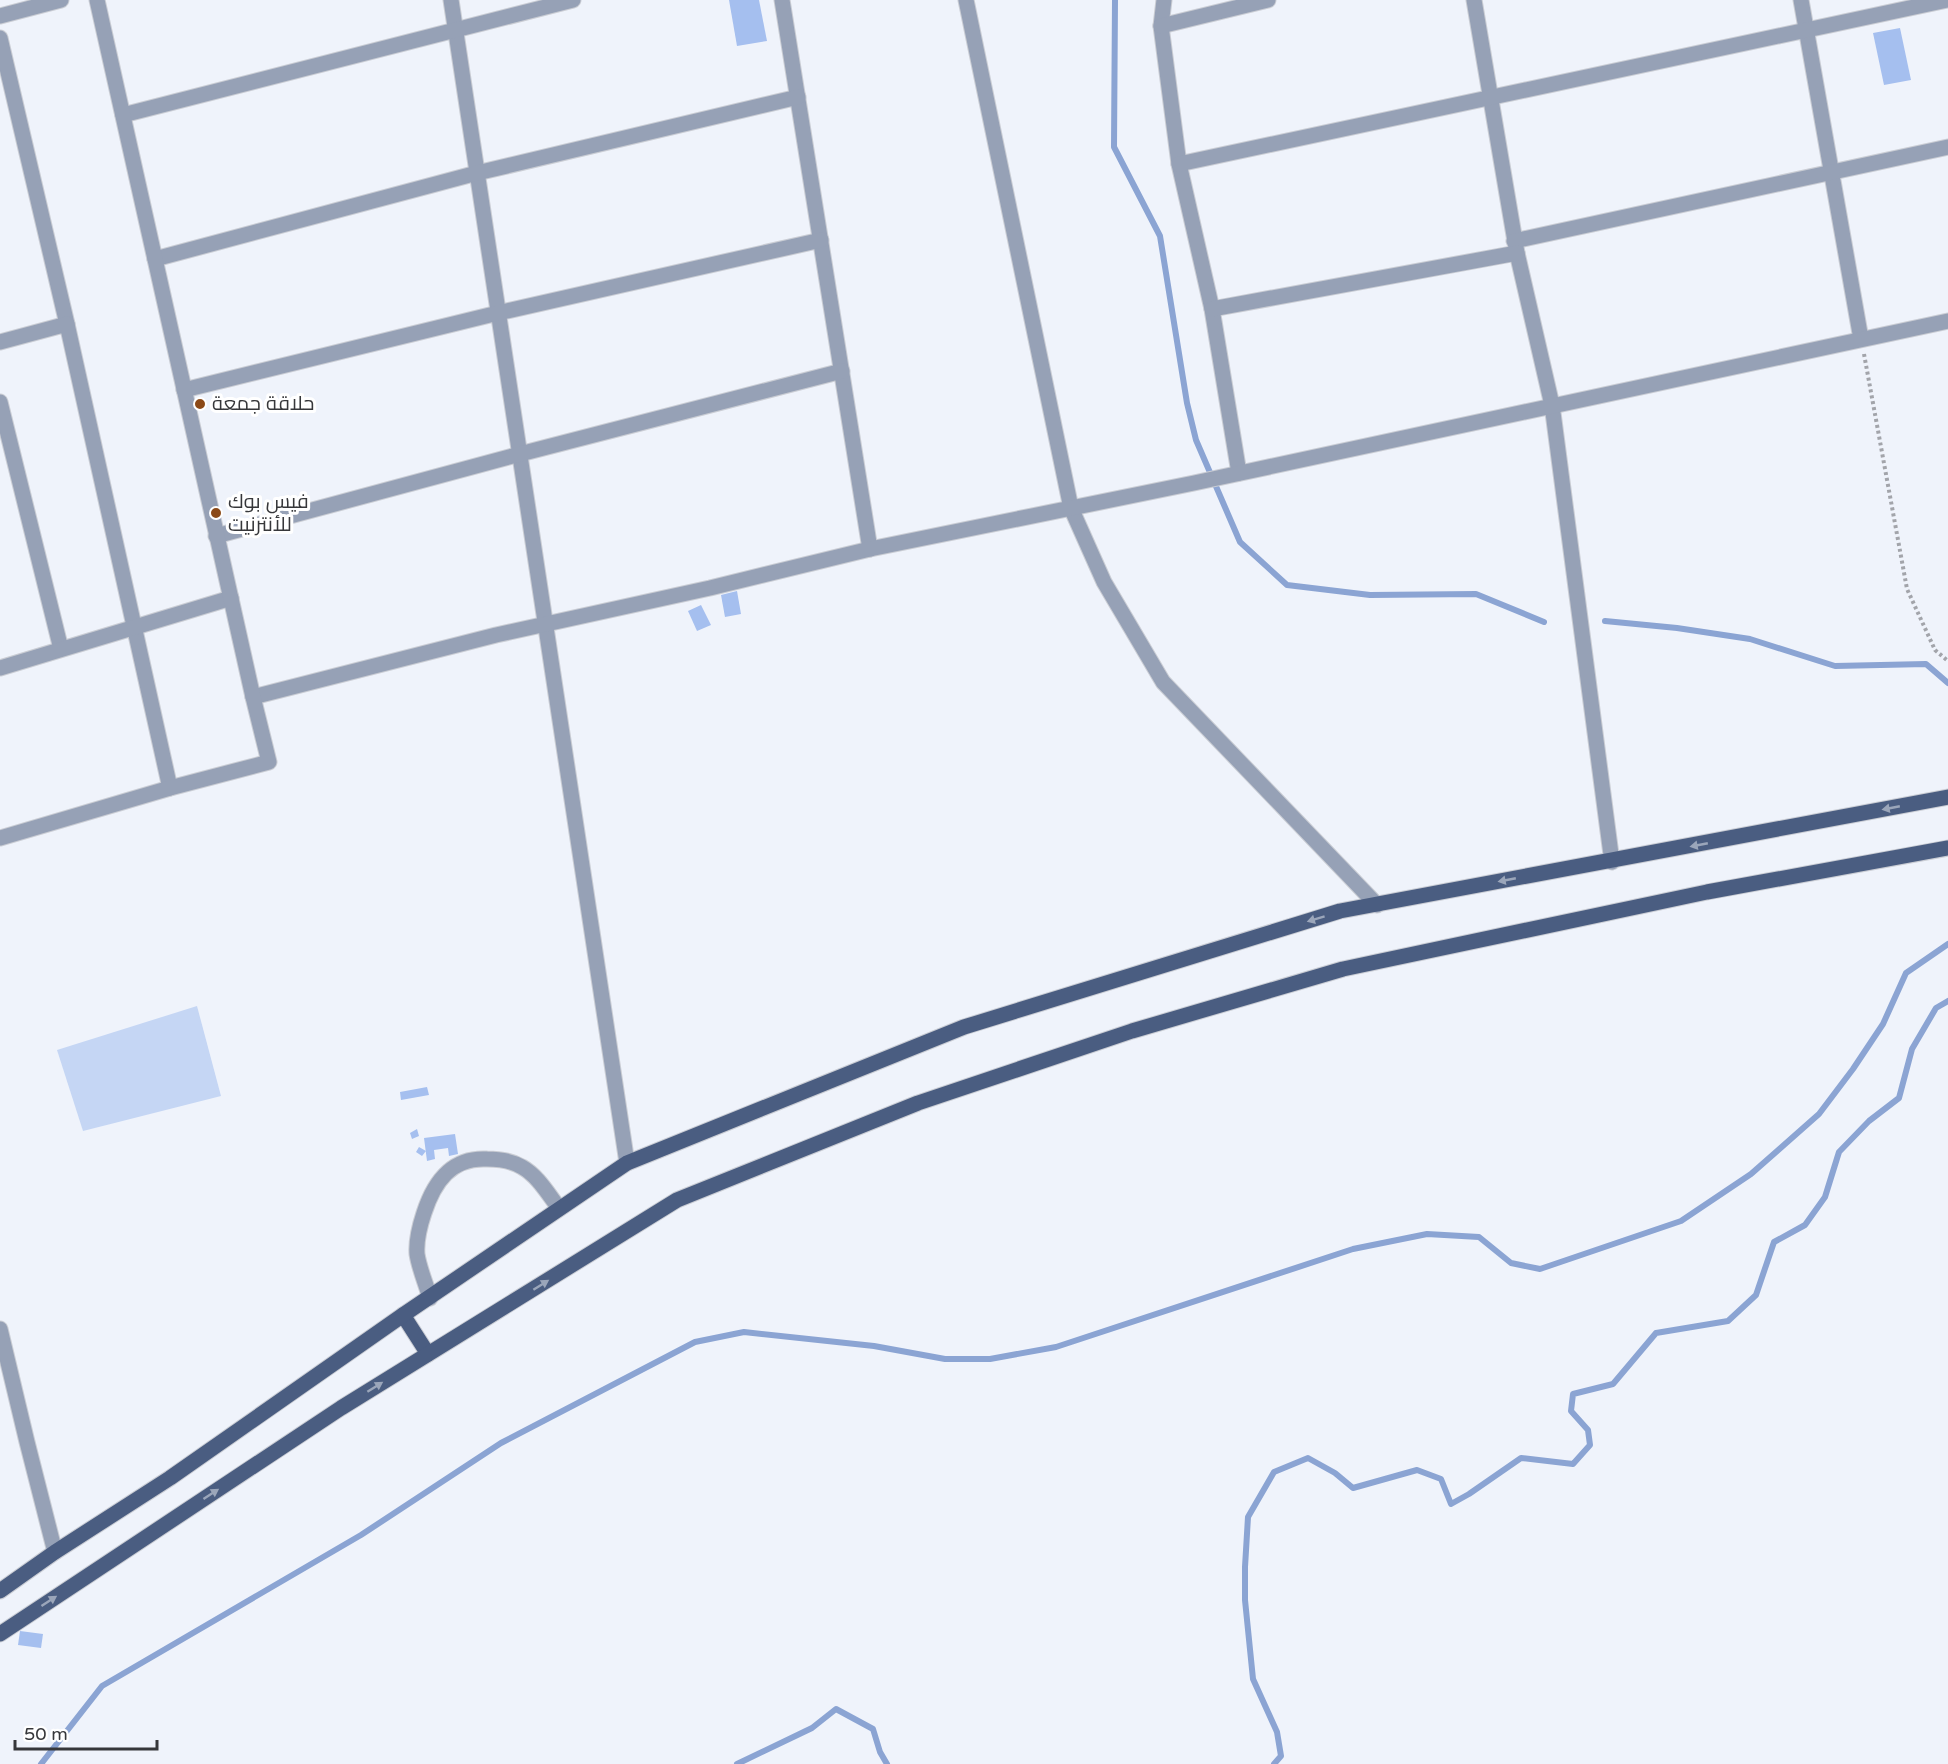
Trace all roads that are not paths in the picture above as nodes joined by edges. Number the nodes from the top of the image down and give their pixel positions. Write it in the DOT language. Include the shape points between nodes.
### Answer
graph roads {
  1 [pos="61,0"];
  2 [pos="97,0"];
  3 [pos="451,0"];
  4 [pos="573,0"];
  5 [pos="782,0"];
  6 [pos="966,0"];
  7 [pos="1164,0"];
  8 [pos="1268,0"];
  9 [pos="1474,0"];
  10 [pos="1801,0"];
  11 [pos="1947,0"];
  12 [pos="541,4"];
  13 [pos="0,16"];
  14 [pos="1161,26"];
  15 [pos="456,28"];
  16 [pos="1806,30"];
  17 [pos="0,38"];
  18 [pos="798,97"];
  19 [pos="1491,97"];
  20 [pos="123,115"];
  21 [pos="1948,147"];
  22 [pos="1179,164"];
  23 [pos="477,173"];
  24 [pos="1832,173"];
  25 [pos="821,240"];
  26 [pos="1516,247"];
  27 [pos="154,259"];
  28 [pos="1212,309"];
  29 [pos="498,313"];
  30 [pos="1948,321"];
  31 [pos="67,324"];
  32 [pos="1861,339"];
  33 [pos="0,342"];
  34 [pos="842,371"];
  35 [pos="184,390"];
  36 [pos="0,402"];
  37 [pos="1552,405"];
  38 [pos="520,454"];
  39 [pos="1232,474"];
  40 [pos="1071,508"];
  41 [pos="216,536"];
  42 [pos="870,549"];
  43 [pos="231,598"];
  44 [pos="546,624"];
  45 [pos="134,627"];
  46 [pos="61,649"];
  47 [pos="0,668"];
  48 [pos="253,697"];
  49 [pos="170,788"];
  50 [pos="1948,797"];
  51 [pos="0,838"];
  52 [pos="1948,848"];
  53 [pos="1612,861"];
  54 [pos="1377,906"];
  55 [pos="627,1162"];
  56 [pos="559,1208"];
  57 [pos="430,1298"];
  58 [pos="403,1315"];
  59 [pos="0,1329"];
  60 [pos="428,1354"];
  61 [pos="55,1552"];
  62 [pos="0,1591"];
  63 [pos="0,1634"];
  1 -- 13 [label="street"];
  2 -- 20 [label="street"];
  3 -- 15 [label="street"];
  4 -- 12 [label="street"];
  5 -- 18 [label="street"];
  6 -- 40 [label="street"];
  7 -- 14 [label="street"];
  8 -- 14 [label="street"];
  9 -- 19 [label="street"];
  10 -- 16 [label="street"];
  11 -- 16 [label="street"];
  12 -- 15 [label="street"];
  14 -- 22 [label="street"];
  15 -- 20 [label="street"];
  15 -- 23 [label="street"];
  16 -- 19 [label="street"];
  16 -- 24 [label="street"];
  17 -- 31 [label="street"];
  18 -- 23 [label="street"];
  18 -- 25 [label="street"];
  19 -- 22 [label="street"];
  19 -- 26 [label="street"];
  20 -- 27 [label="street"];
  21 -- 24 [label="street"];
  22 -- 28 [label="street"];
  23 -- 27 [label="street"];
  23 -- 29 [label="street"];
  24 -- 26 [label="street"];
  24 -- 32 [label="street"];
  25 -- 29 [label="street"];
  25 -- 34 [label="street"];
  26 -- 28 [label="street"];
  26 -- 37 [label="street"];
  27 -- 35 [label="street"];
  28 -- 39 [label="street"];
  29 -- 35 [label="street"];
  29 -- 38 [label="street"];
  30 -- 32 [label="street"];
  31 -- 33 [label="street"];
  31 -- 45 [label="street"];
  32 -- 37 [label="street"];
  34 -- 38 [label="street"];
  34 -- 42 [label="street"];
  35 -- 41 [label="street"];
  36 -- 46 [label="street"];
  37 -- 39 [label="street"];
  37 -- 53 [label="street"];
  38 -- 41 [label="street"];
  38 -- 44 [label="street"];
  39 -- 40 [label="street"];
  40 -- 42 [label="street"];
  40 -- 54 [label="street" via="1104,582 1163,682"];
  41 -- 43 [label="street"];
  42 -- 44 [label="street"];
  43 -- 45 [label="street"];
  43 -- 48 [label="street"];
  44 -- 48 [label="street"];
  44 -- 55 [label="street"];
  45 -- 46 [label="street"];
  45 -- 49 [label="street"];
  46 -- 47 [label="street"];
  48 -- 49 [label="street" via="269,762"];
  49 -- 51 [label="street"];
  50 -- 53 [label="main road, one-way"];
  60 -- 52 [label="main road, one-way" via="677,1200 918,1103 1132,1030 1343,969 1707,892"];
  53 -- 54 [label="main road, one-way"];
  54 -- 55 [label="main road, one-way" via="1340,911 964,1027"];
  55 -- 56 [label="main road"];
  56 -- 57 [label="main road"];
  56 -- 57 [label="street" via="535,1177 510,1162 481,1158 452,1167 438,1181 420,1229 417,1253"];
  57 -- 58 [label="main road"];
  58 -- 60 [label="main road"];
  58 -- 61 [label="main road" via="170,1478"];
  59 -- 61 [label="street"];
  63 -- 60 [label="main road, one-way"];
  61 -- 62 [label="main road"];
}
